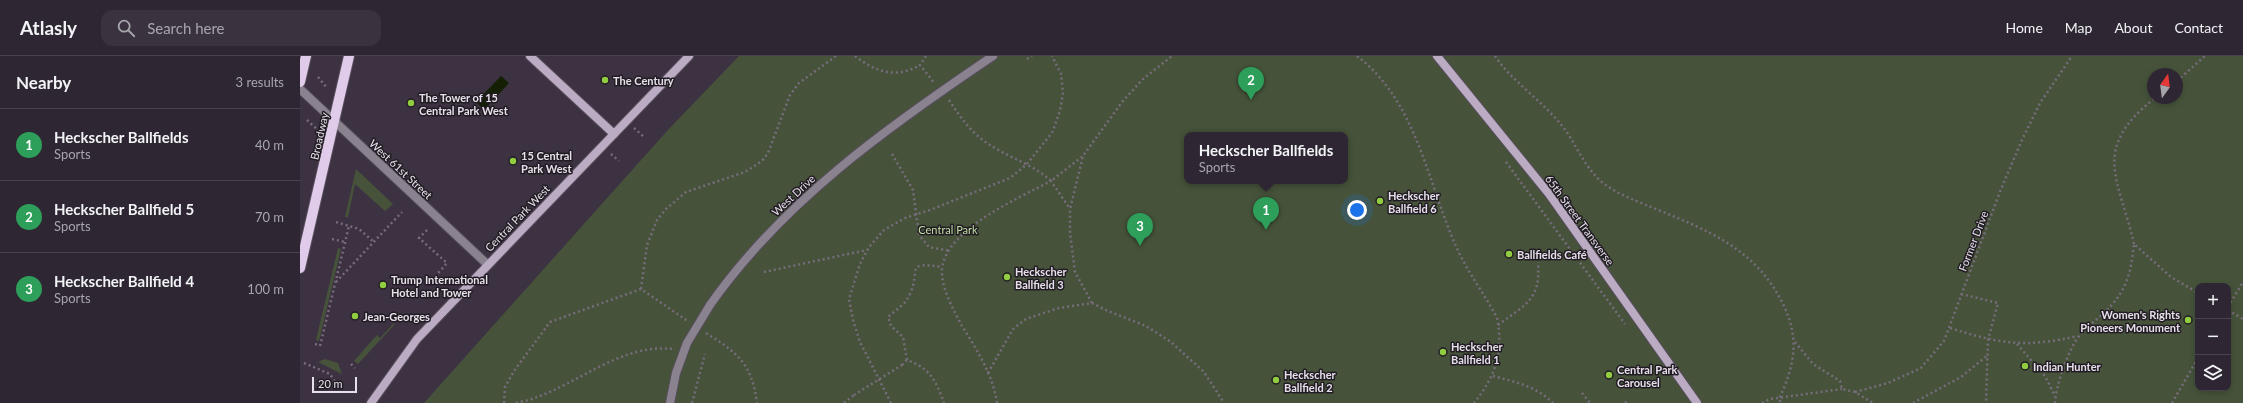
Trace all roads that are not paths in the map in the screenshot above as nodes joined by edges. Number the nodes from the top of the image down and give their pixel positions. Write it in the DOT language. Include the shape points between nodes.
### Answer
graph roads {
  1 [pos="306,56"];
  2 [pos="349,56"];
  3 [pos="530,56"];
  4 [pos="689,56"];
  5 [pos="993,56"];
  6 [pos="1437,56"];
  7 [pos="300,82"];
  8 [pos="300,89"];
  9 [pos="334,121"];
  10 [pos="614,134"];
  11 [pos="487,264"];
  12 [pos="300,268"];
  13 [pos="371,403"];
  14 [pos="670,403"];
  15 [pos="1696,403"];
  1 -- 7 [label="main road"];
  2 -- 9 [label="main road, Broadway"];
  3 -- 10 [label="main road"];
  4 -- 10 [label="main road, Central Park West"];
  5 -- 14 [label="street, West Drive, bridge" via="876,140 810,194 756,246 710,305 685,347 672,384"];
  6 -- 15 [label="main road, 65th Street Transverse" via="1549,194"];
  8 -- 9 [label="street, West 61st Street"];
  9 -- 11 [label="street, West 61st Street"];
  9 -- 12 [label="main road, Broadway"];
  10 -- 11 [label="main road, Central Park West"];
  11 -- 13 [label="main road, Central Park West" via="407,350"];
}
